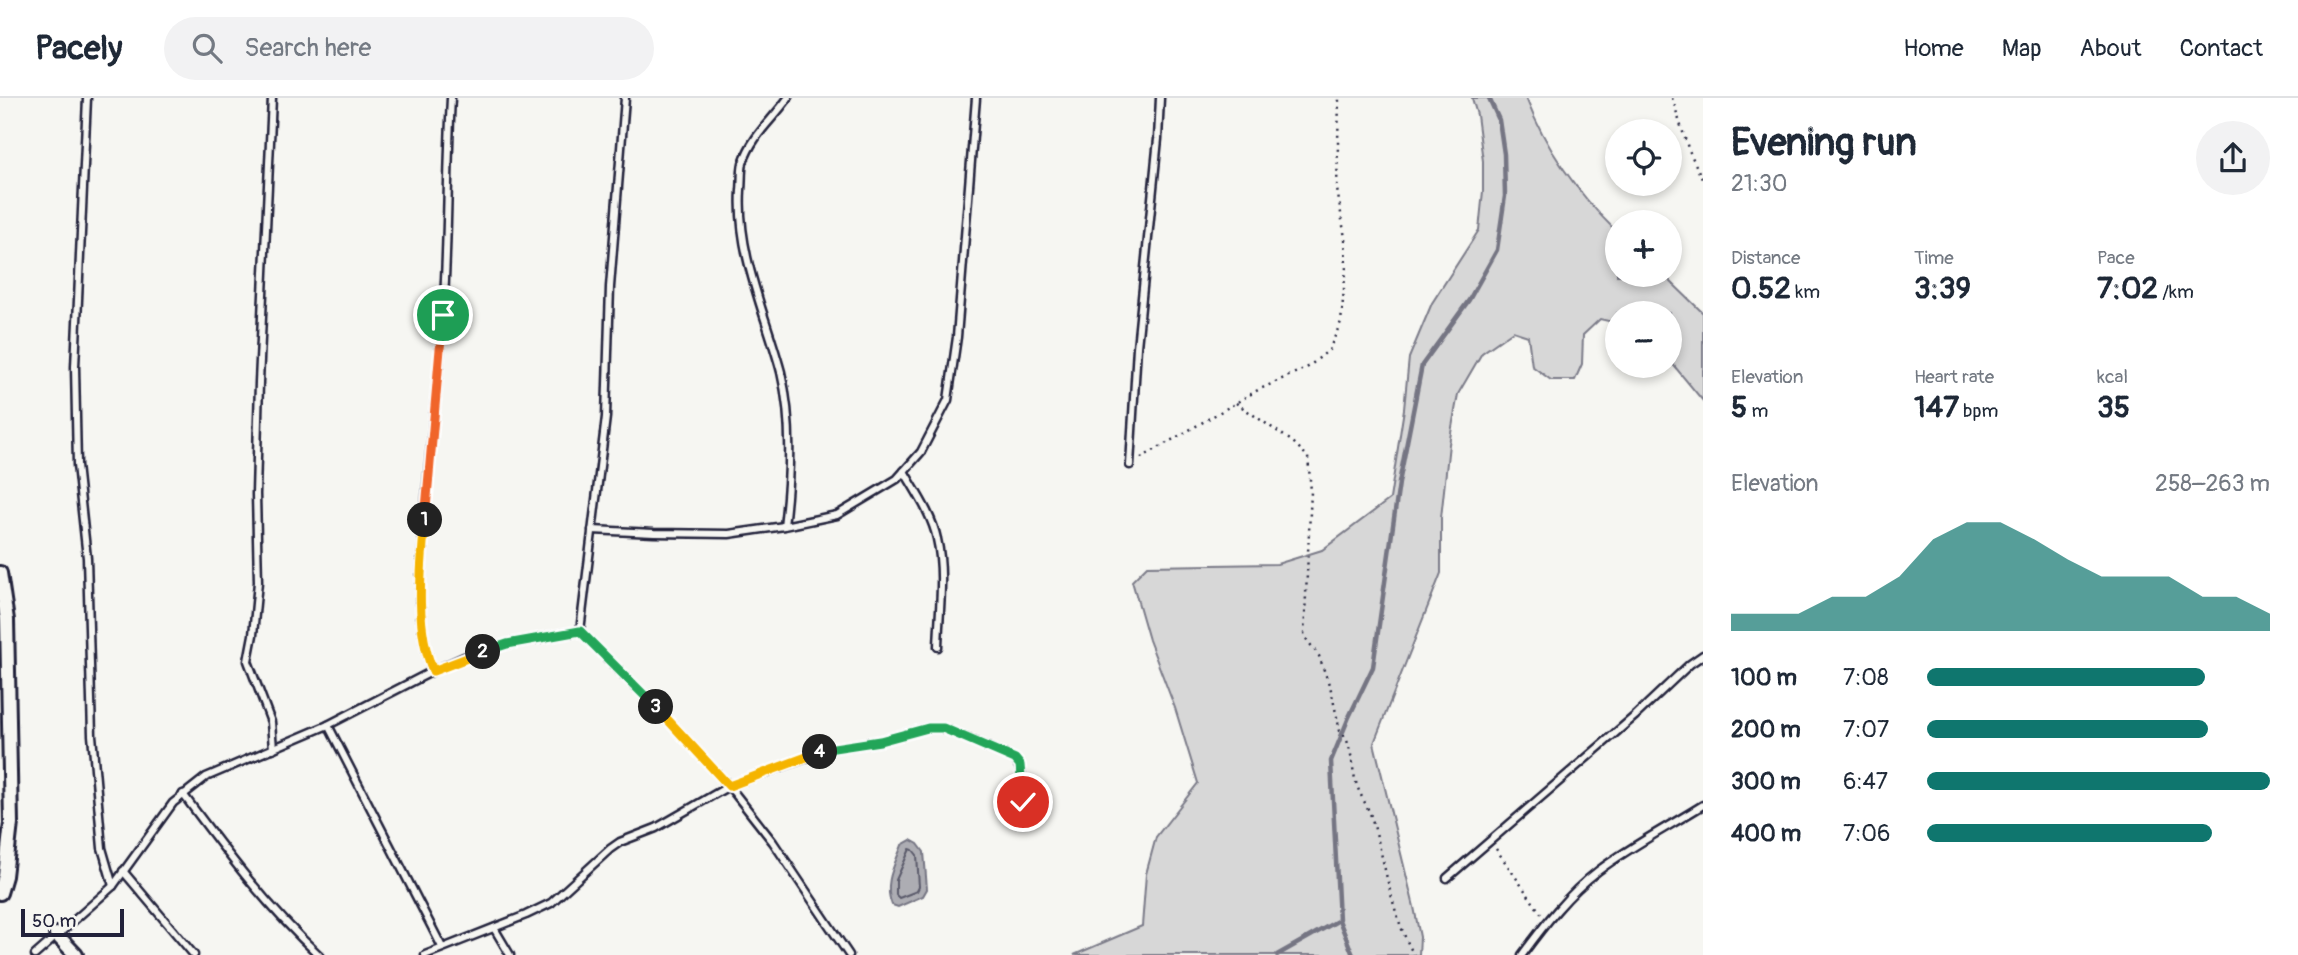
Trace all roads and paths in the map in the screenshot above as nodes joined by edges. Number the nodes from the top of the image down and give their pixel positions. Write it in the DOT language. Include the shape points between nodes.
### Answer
graph roads {
  1 [pos="87,98"];
  2 [pos="272,98"];
  3 [pos="451,98"];
  4 [pos="625,98"];
  5 [pos="788,98"];
  6 [pos="976,98"];
  7 [pos="1160,98"];
  8 [pos="1339,98"];
  9 [pos="1672,98"];
  10 [pos="1703,181"];
  11 [pos="1236,403"];
  12 [pos="1130,465"];
  13 [pos="904,471"];
  14 [pos="783,526"];
  15 [pos="592,530"];
  16 [pos="0,573"];
  17 [pos="580,631"];
  18 [pos="938,647"];
  19 [pos="1703,656"];
  20 [pos="433,671"];
  21 [pos="328,725"];
  22 [pos="273,749"];
  23 [pos="729,786"];
  24 [pos="183,794"];
  25 [pos="1703,805"];
  26 [pos="1023,818"];
  27 [pos="1490,840"];
  28 [pos="122,871"];
  29 [pos="1447,878"];
  30 [pos="113,886"];
  31 [pos="0,893"];
  32 [pos="1546,921"];
  33 [pos="494,928"];
  34 [pos="57,934"];
  35 [pos="442,947"];
  36 [pos="35,955"];
  37 [pos="76,955"];
  38 [pos="194,955"];
  39 [pos="319,955"];
  40 [pos="425,955"];
  41 [pos="510,955"];
  42 [pos="849,955"];
  43 [pos="1414,955"];
  44 [pos="1522,955"];
  1 -- 30 [label="lane" via="75,367 77,465 87,558 93,747 102,848"];
  2 -- 22 [label="lane" via="259,382 258,582 248,661 271,722"];
  3 -- 20 [label="lane" via="443,315 422,560 422,620"];
  4 -- 15 [label="lane" via="610,287 606,417"];
  5 -- 14 [label="lane" via="757,134 743,165 740,205 752,281 783,385 789,482"];
  6 -- 13 [label="lane" via="959,324 948,400 920,452"];
  7 -- 12 [label="lane"];
  8 -- 11 [label="path" via="1337,189 1346,267 1341,321 1329,350 1308,367"];
  9 -- 10 [label="path"];
  11 -- 12 [label="path"];
  11 -- 43 [label="path" via="1308,457 1311,491 1304,636 1319,656 1331,690 1402,933"];
  13 -- 14 [label="lane" via="837,514"];
  13 -- 18 [label="lane" via="937,538"];
  14 -- 15 [label="lane" via="729,534"];
  15 -- 17 [label="lane"];
  16 -- 31 [label="street" via="7,620 11,823"];
  17 -- 20 [label="lane" via="507,644"];
  17 -- 23 [label="lane"];
  19 -- 27 [label="lane"];
  20 -- 21 [label="lane"];
  21 -- 22 [label="lane"];
  21 -- 35 [label="lane"];
  22 -- 24 [label="lane" via="206,777"];
  23 -- 26 [label="lane" via="834,748 943,728 1015,759 1020,765"];
  23 -- 33 [label="lane" via="656,828 620,842 551,903"];
  23 -- 42 [label="lane"];
  24 -- 28 [label="lane"];
  24 -- 39 [label="lane" via="242,873"];
  25 -- 32 [label="lane" via="1596,873"];
  27 -- 29 [label="lane"];
  27 -- 32 [label="path"];
  28 -- 30 [label="lane"];
  28 -- 38 [label="lane"];
  30 -- 34 [label="lane"];
  32 -- 44 [label="lane"];
  33 -- 35 [label="lane"];
  33 -- 41 [label="lane"];
  34 -- 36 [label="lane"];
  34 -- 37 [label="street"];
  35 -- 40 [label="lane"];
}
